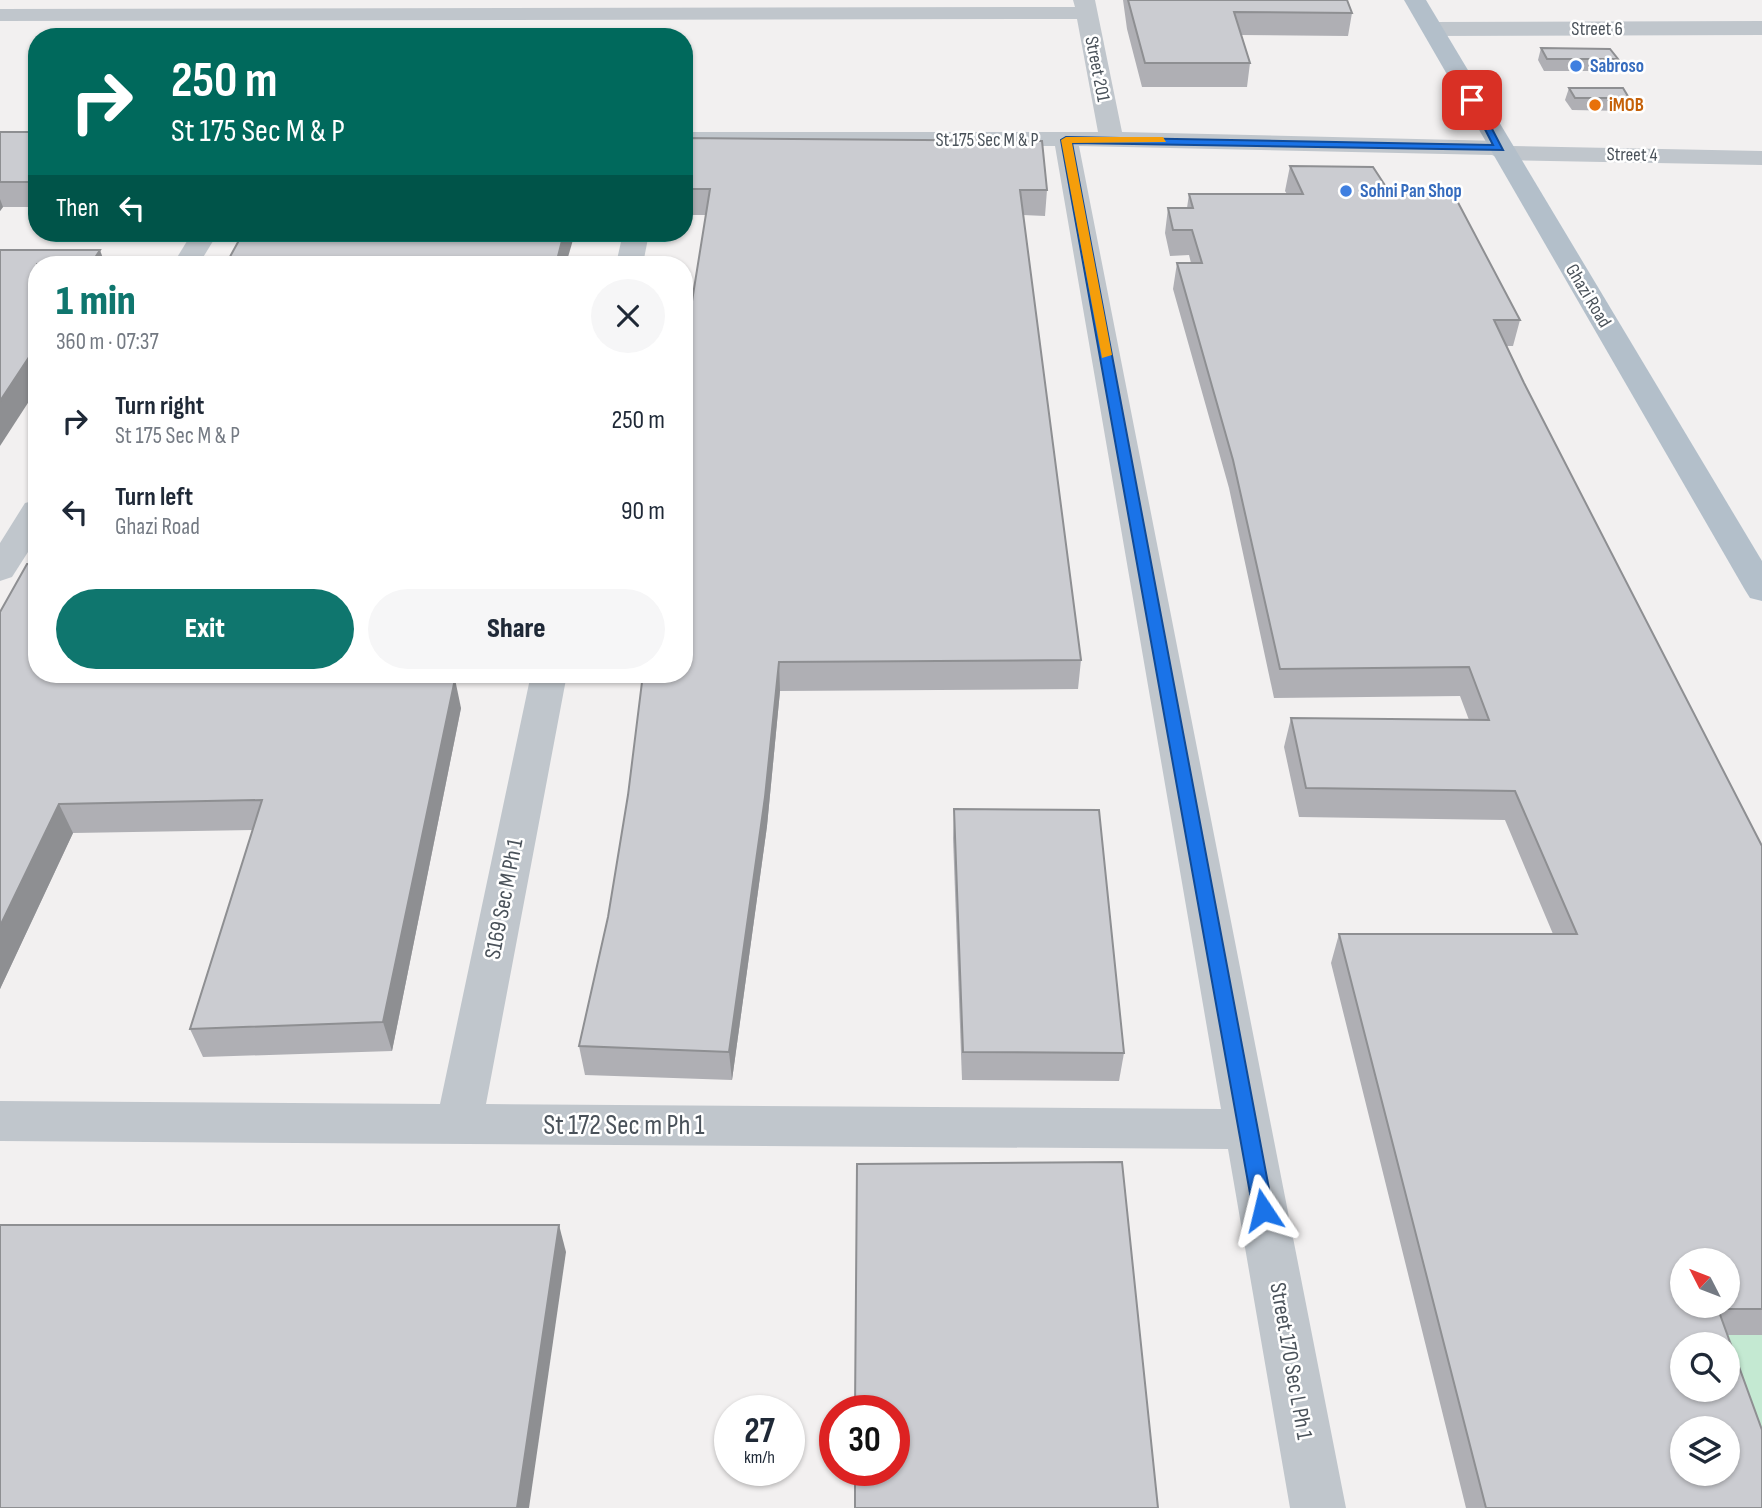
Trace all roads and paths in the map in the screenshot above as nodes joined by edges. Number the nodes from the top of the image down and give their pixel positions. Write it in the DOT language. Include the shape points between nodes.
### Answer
graph roads {
  1 [pos="1415,0"];
  2 [pos="1085,6"];
  3 [pos="48,7"];
  4 [pos="247,7"];
  5 [pos="0,15"];
  6 [pos="233,28"];
  7 [pos="1762,28"];
  8 [pos="1432,29"];
  9 [pos="693,139"];
  10 [pos="1111,139"];
  11 [pos="1066,140"];
  12 [pos="1501,150"];
  13 [pos="1762,158"];
  14 [pos="28,525"];
  15 [pos="0,570"];
  16 [pos="1762,590"];
  17 [pos="547,683"];
  18 [pos="0,1121"];
  19 [pos="459,1124"];
  20 [pos="1248,1129"];
  21 [pos="1318,1508"];
  1 -- 8 [label="main road, Ghazi Road"];
  2 -- 4 [label="street"];
  2 -- 10 [label="street, Street 201"];
  3 -- 4 [label="street"];
  3 -- 5 [label="street"];
  4 -- 6 [label="street"];
  7 -- 8 [label="street, Street 6"];
  8 -- 12 [label="main road, Ghazi Road"];
  9 -- 11 [label="street, St 175 Sec M & P"];
  10 -- 11 [label="street, St 175 Sec M & P"];
  10 -- 12 [label="street, St 175 Sec M & P"];
  11 -- 20 [label="street, Street 170 Sec L Ph 1"];
  12 -- 13 [label="street, Street 4"];
  12 -- 16 [label="main road, Ghazi Road"];
  14 -- 15 [label="street"];
  17 -- 19 [label="street, S169 Sec M Ph 1"];
  18 -- 19 [label="street, St 172 Sec m Ph 1"];
  19 -- 20 [label="street, St 172 Sec m Ph 1"];
  20 -- 21 [label="street, Street 170 Sec L Ph 1"];
}
